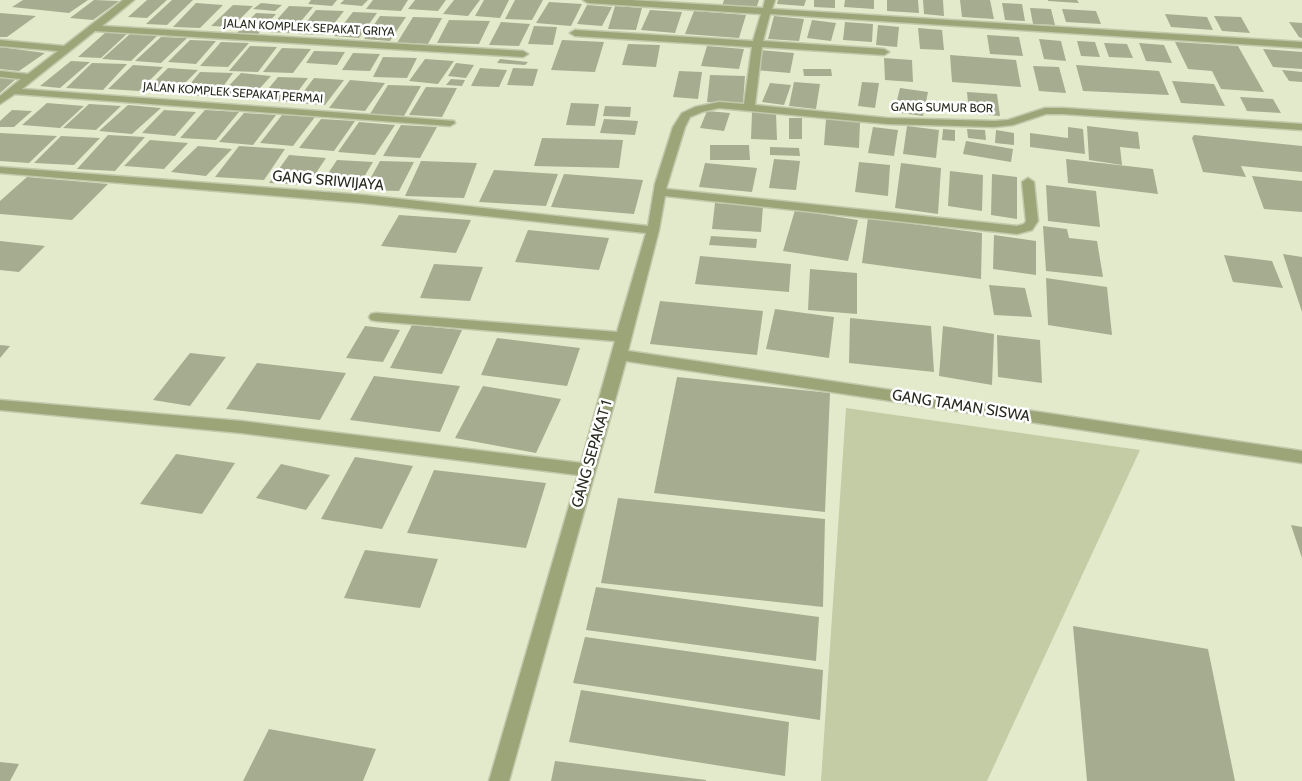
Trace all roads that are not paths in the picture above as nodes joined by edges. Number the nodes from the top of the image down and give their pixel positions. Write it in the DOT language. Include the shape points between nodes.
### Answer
graph roads {
  1 [pos="129,0"];
  2 [pos="588,0"];
  3 [pos="770,0"];
  4 [pos="767,12"];
  5 [pos="94,28"];
  6 [pos="575,33"];
  7 [pos="0,43"];
  8 [pos="757,44"];
  9 [pos="1302,45"];
  10 [pos="68,49"];
  11 [pos="884,52"];
  12 [pos="523,54"];
  13 [pos="0,74"];
  14 [pos="30,77"];
  15 [pos="13,91"];
  16 [pos="0,102"];
  17 [pos="749,108"];
  18 [pos="450,122"];
  19 [pos="679,126"];
  20 [pos="1302,128"];
  21 [pos="0,170"];
  22 [pos="1028,182"];
  23 [pos="660,192"];
  24 [pos="653,230"];
  25 [pos="376,317"];
  26 [pos="623,337"];
  27 [pos="620,355"];
  28 [pos="0,405"];
  29 [pos="1302,457"];
  30 [pos="587,470"];
  31 [pos="499,781"];
  1 -- 5 [label="street"];
  2 -- 4 [label="street"];
  3 -- 4 [label="street"];
  4 -- 8 [label="street"];
  4 -- 9 [label="street"];
  5 -- 10 [label="street"];
  5 -- 12 [label="street, JALAN KOMPLEK SEPAKAT GRIYA"];
  6 -- 8 [label="street"];
  7 -- 10 [label="street"];
  8 -- 11 [label="street"];
  8 -- 17 [label="street"];
  10 -- 14 [label="street"];
  13 -- 14 [label="street"];
  14 -- 15 [label="street"];
  15 -- 16 [label="street"];
  15 -- 18 [label="street, JALAN KOMPLEK SEPAKAT PERMAI"];
  17 -- 19 [label="street, GANG SUMUR BOR" via="719,105 698,109 686,116"];
  17 -- 20 [label="street, GANG SUMUR BOR" via="887,121 994,124 1045,111 1063,111"];
  19 -- 23 [label="street, GANG SEPAKAT 1"];
  21 -- 24 [label="street, GANG SRIWIJAYA" via="363,199"];
  22 -- 23 [label="street" via="1032,221 1028,227 1018,230"];
  23 -- 24 [label="street, GANG SEPAKAT 1"];
  24 -- 26 [label="street, GANG SEPAKAT 1"];
  25 -- 26 [label="street"];
  26 -- 27 [label="street, GANG SEPAKAT 1"];
  27 -- 29 [label="street, GANG TAMAN SISWA"];
  27 -- 30 [label="street, GANG SEPAKAT 1"];
  28 -- 30 [label="street" via="241,427"];
  30 -- 31 [label="street, GANG SEPAKAT 1"];
}
